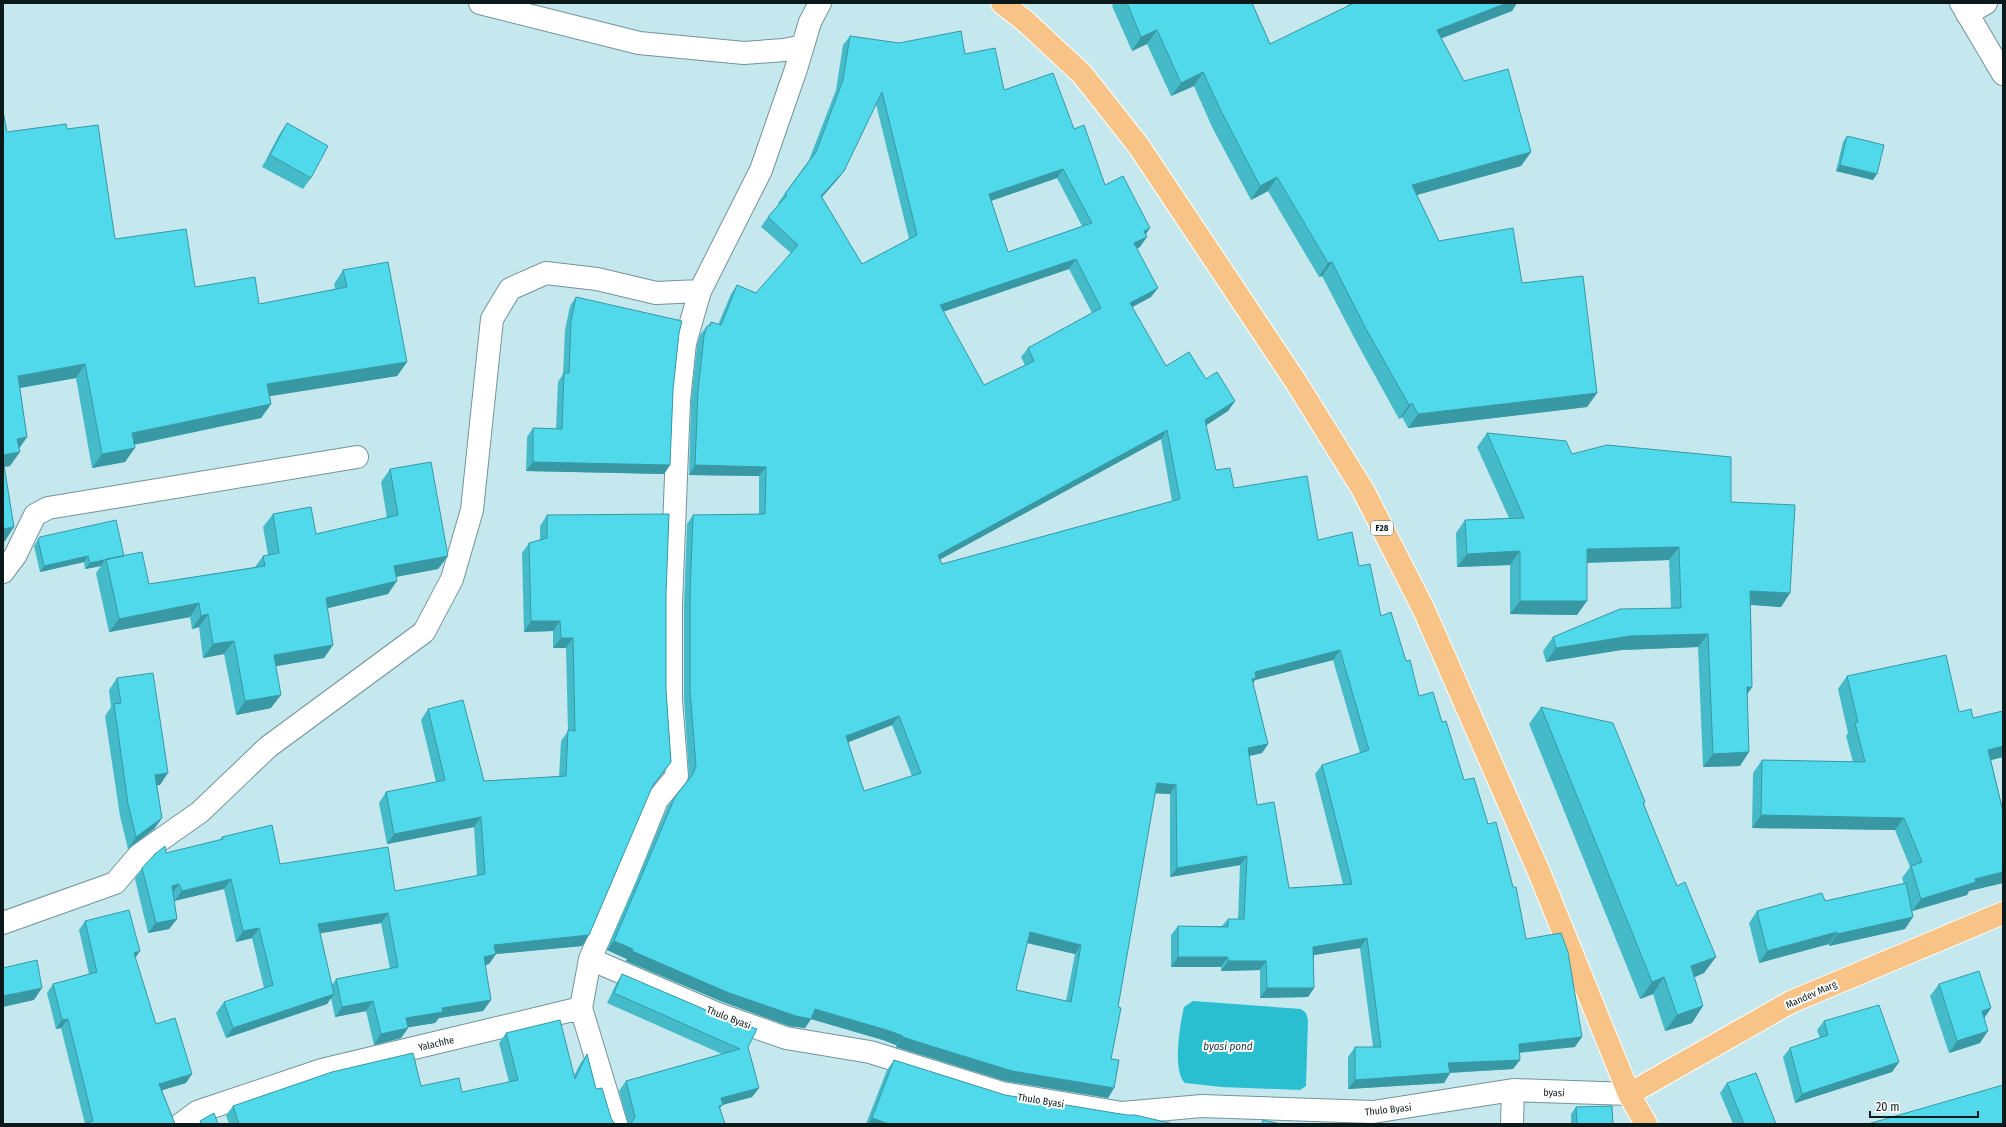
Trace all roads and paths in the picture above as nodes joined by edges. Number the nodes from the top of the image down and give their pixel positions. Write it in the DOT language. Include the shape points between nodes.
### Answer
graph roads {
  1 [pos="480,3"];
  2 [pos="820,3"];
  3 [pos="1002,3"];
  4 [pos="1986,3"];
  5 [pos="1964,9"];
  6 [pos="803,46"];
  7 [pos="2003,74"];
  8 [pos="700,291"];
  9 [pos="357,457"];
  10 [pos="3,572"];
  11 [pos="2003,913"];
  12 [pos="3,923"];
  13 [pos="590,959"];
  14 [pos="580,1008"];
  15 [pos="1513,1090"];
  16 [pos="1629,1094"];
  17 [pos="1372,1118"];
  18 [pos="180,1124"];
  19 [pos="616,1124"];
  20 [pos="1512,1124"];
  21 [pos="1646,1124"];
  1 -- 6 [label="street" via="639,43 744,54"];
  2 -- 6 [label="street" via="810,22"];
  3 -- 16 [label="main road, F28" via="1082,74 1138,145 1296,382 1363,490 1431,625 1539,872"];
  4 -- 5 [label="street"];
  5 -- 7 [label="street"];
  6 -- 8 [label="street" via="761,170"];
  8 -- 12 [label="street" via="656,293 597,279 546,273 510,289 492,318 472,510 452,579 424,632 268,747 200,812 139,855 115,883"];
  8 -- 13 [label="street" via="685,343 679,400 671,604 671,700 677,776 657,800"];
  9 -- 10 [label="street" via="48,508 35,515 15,556"];
  11 -- 16 [label="main road, Mandev Marg" via="1791,1002"];
  13 -- 14 [label="street"];
  13 -- 17 [label="street, Thulo Byasi" via="718,1014 786,1038 870,1052 1002,1094 1122,1112 1202,1106"];
  14 -- 18 [label="street, Yalachhe" via="322,1070 197,1112"];
  14 -- 19 [label="street"];
  15 -- 16 [label="street, byasi"];
  15 -- 17 [label="street, Thulo Byasi"];
  15 -- 20 [label="street"];
  16 -- 21 [label="main road, F28"];
}
